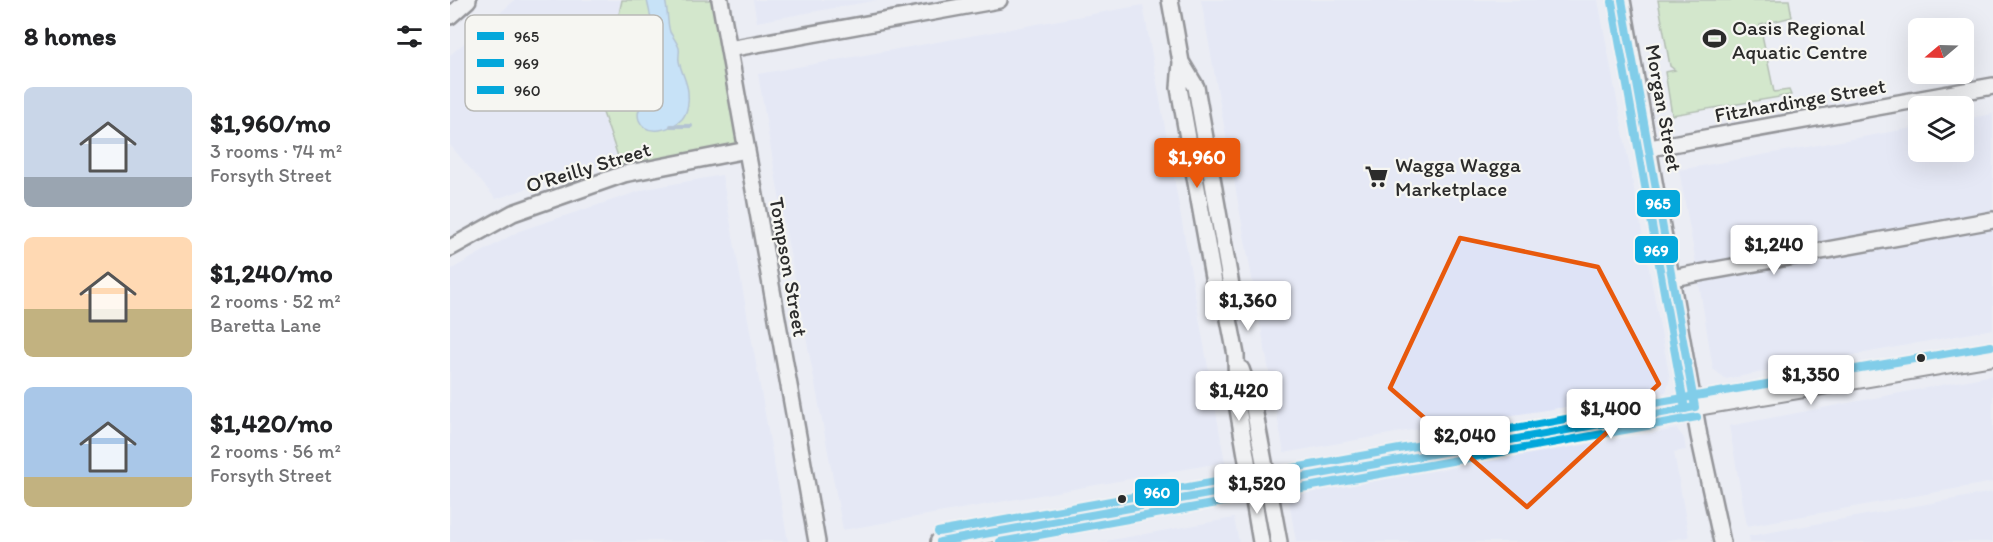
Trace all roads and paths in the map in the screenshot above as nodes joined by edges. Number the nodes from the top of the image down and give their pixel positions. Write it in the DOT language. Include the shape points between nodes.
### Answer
graph roads {
  1 [pos="468,0"];
  2 [pos="720,0"];
  3 [pos="999,0"];
  4 [pos="1170,0"];
  5 [pos="1622,0"];
  6 [pos="450,16"];
  7 [pos="729,49"];
  8 [pos="1993,86"];
  9 [pos="1650,148"];
  10 [pos="747,150"];
  11 [pos="1993,220"];
  12 [pos="450,248"];
  13 [pos="1672,278"];
  14 [pos="1993,356"];
  15 [pos="1695,407"];
  16 [pos="1259,484"];
  17 [pos="818,542"];
  18 [pos="940,542"];
  19 [pos="1261,542"];
  20 [pos="1279,542"];
  21 [pos="1722,542"];
  1 -- 6 [label="street"];
  2 -- 7 [label="street, Tompson Street"];
  3 -- 7 [label="street"];
  4 -- 16 [label="street" via="1181,62 1179,88 1216,294 1228,314 1236,355 1237,403"];
  5 -- 9 [label="street, Morgan Street"];
  7 -- 10 [label="street, Tompson Street"];
  8 -- 9 [label="street, Fitzhardinge Street"];
  9 -- 13 [label="street, Morgan Street"];
  10 -- 12 [label="street, O'Reilly Street" via="604,180 513,213"];
  10 -- 17 [label="street, Tompson Street"];
  11 -- 13 [label="street"];
  13 -- 15 [label="street, Morgan Street"];
  14 -- 15 [label="main road"];
  15 -- 16 [label="main road"];
  15 -- 21 [label="street, Morgan Street"];
  16 -- 18 [label="main road"];
  16 -- 19 [label="street"];
  16 -- 20 [label="street"];
}
